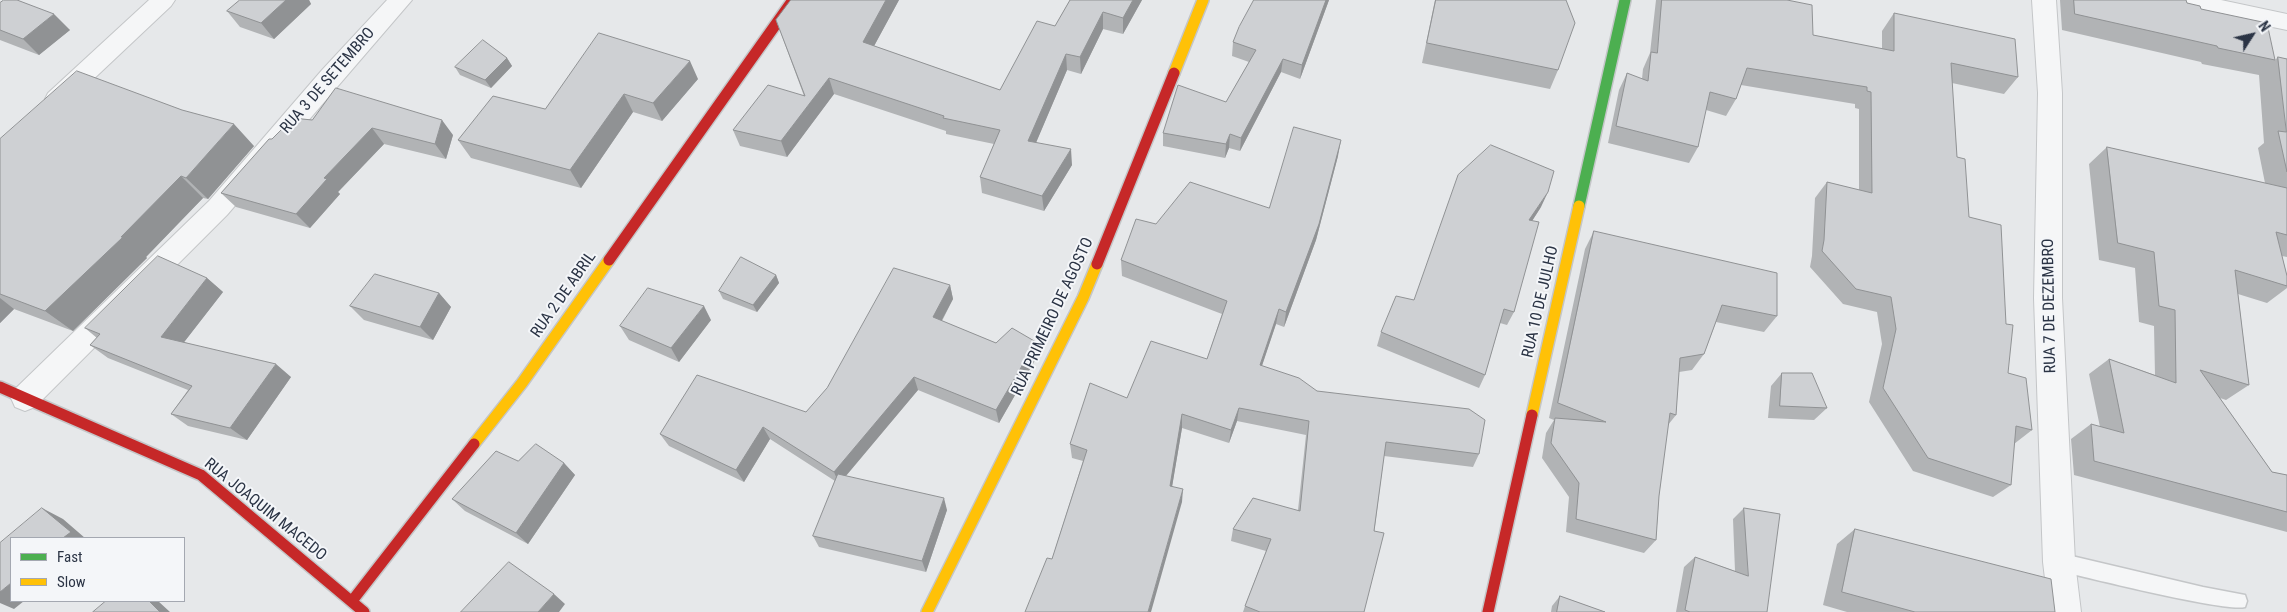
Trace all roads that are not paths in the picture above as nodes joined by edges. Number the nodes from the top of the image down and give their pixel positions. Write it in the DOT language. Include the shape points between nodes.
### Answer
graph roads {
  1 [pos="163,0"];
  2 [pos="400,0"];
  3 [pos="793,0"];
  4 [pos="1203,0"];
  5 [pos="1625,0"];
  6 [pos="2044,0"];
  7 [pos="2181,0"];
  8 [pos="2287,22"];
  9 [pos="42,114"];
  10 [pos="0,387"];
  11 [pos="25,398"];
  12 [pos="2059,562"];
  13 [pos="352,601"];
  14 [pos="2238,601"];
  15 [pos="364,612"];
  16 [pos="927,612"];
  17 [pos="1488,612"];
  18 [pos="2066,612"];
  1 -- 9 [label="street"];
  2 -- 11 [label="street, RUA 3 DE SETEMBRO" via="218,208"];
  3 -- 13 [label="street, RUA 2 DE ABRIL" via="522,383"];
  4 -- 16 [label="street, RUA PRIMEIRO DE AGOSTO" via="1083,298"];
  5 -- 17 [label="street, RUA 10 DE JULHO"];
  6 -- 12 [label="street, RUA 7 DE DEZEMBRO" via="2050,92 2048,298"];
  7 -- 8 [label="street"];
  10 -- 11 [label="street, RUA JOAQUIM MACEDO"];
  11 -- 13 [label="street, RUA JOAQUIM MACEDO" via="201,475"];
  12 -- 14 [label="lane" via="2203,596"];
  12 -- 18 [label="street, RUA 7 DE DEZEMBRO"];
  13 -- 15 [label="street, RUA JOAQUIM MACEDO"];
}
